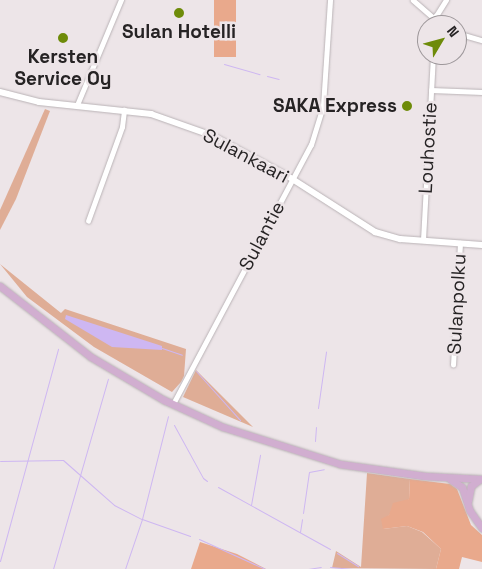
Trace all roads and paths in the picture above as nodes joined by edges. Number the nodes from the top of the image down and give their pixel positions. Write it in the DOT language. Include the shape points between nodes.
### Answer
graph roads {
  1 [pos="121,0"];
  2 [pos="330,0"];
  3 [pos="413,0"];
  4 [pos="446,0"];
  5 [pos="427,15"];
  6 [pos="439,15"];
  7 [pos="467,35"];
  8 [pos="482,40"];
  9 [pos="432,65"];
  10 [pos="431,90"];
  11 [pos="0,92"];
  12 [pos="482,92"];
  13 [pos="77,105"];
  14 [pos="124,109"];
  15 [pos="292,180"];
  16 [pos="88,221"];
  17 [pos="423,240"];
  18 [pos="460,243"];
  19 [pos="482,245"];
  20 [pos="0,286"];
  21 [pos="454,365"];
  22 [pos="173,404"];
  23 [pos="448,478"];
  24 [pos="481,479"];
  25 [pos="468,501"];
  26 [pos="482,528"];
  1 -- 13 [label="street"];
  2 -- 15 [label="street, Sulantie" via="323,106 311,145"];
  3 -- 5 [label="street"];
  4 -- 6 [label="street"];
  7 -- 8 [label="street"];
  9 -- 10 [label="street, Louhostie"];
  10 -- 12 [label="street"];
  10 -- 17 [label="street, Louhostie"];
  11 -- 13 [label="street, Sulankaari" via="18,99"];
  13 -- 14 [label="street, Sulankaari"];
  14 -- 15 [label="street, Sulankaari" via="151,114 212,136"];
  14 -- 16 [label="street" via="122,127"];
  15 -- 17 [label="street, Sulankaari" via="375,232"];
  15 -- 22 [label="street, Sulantie"];
  17 -- 18 [label="street, Sulankaari"];
  18 -- 19 [label="street, Sulankaari"];
  18 -- 21 [label="street, Sulanpolku"];
  20 -- 22 [label="main road" via="75,347"];
  22 -- 23 [label="main road" via="241,434 308,455 392,472"];
  23 -- 24 [label="main road"];
  23 -- 25 [label="main road" via="462,487"];
  24 -- 25 [label="main road" via="472,486"];
  25 -- 26 [label="main road" via="472,516"];
}
